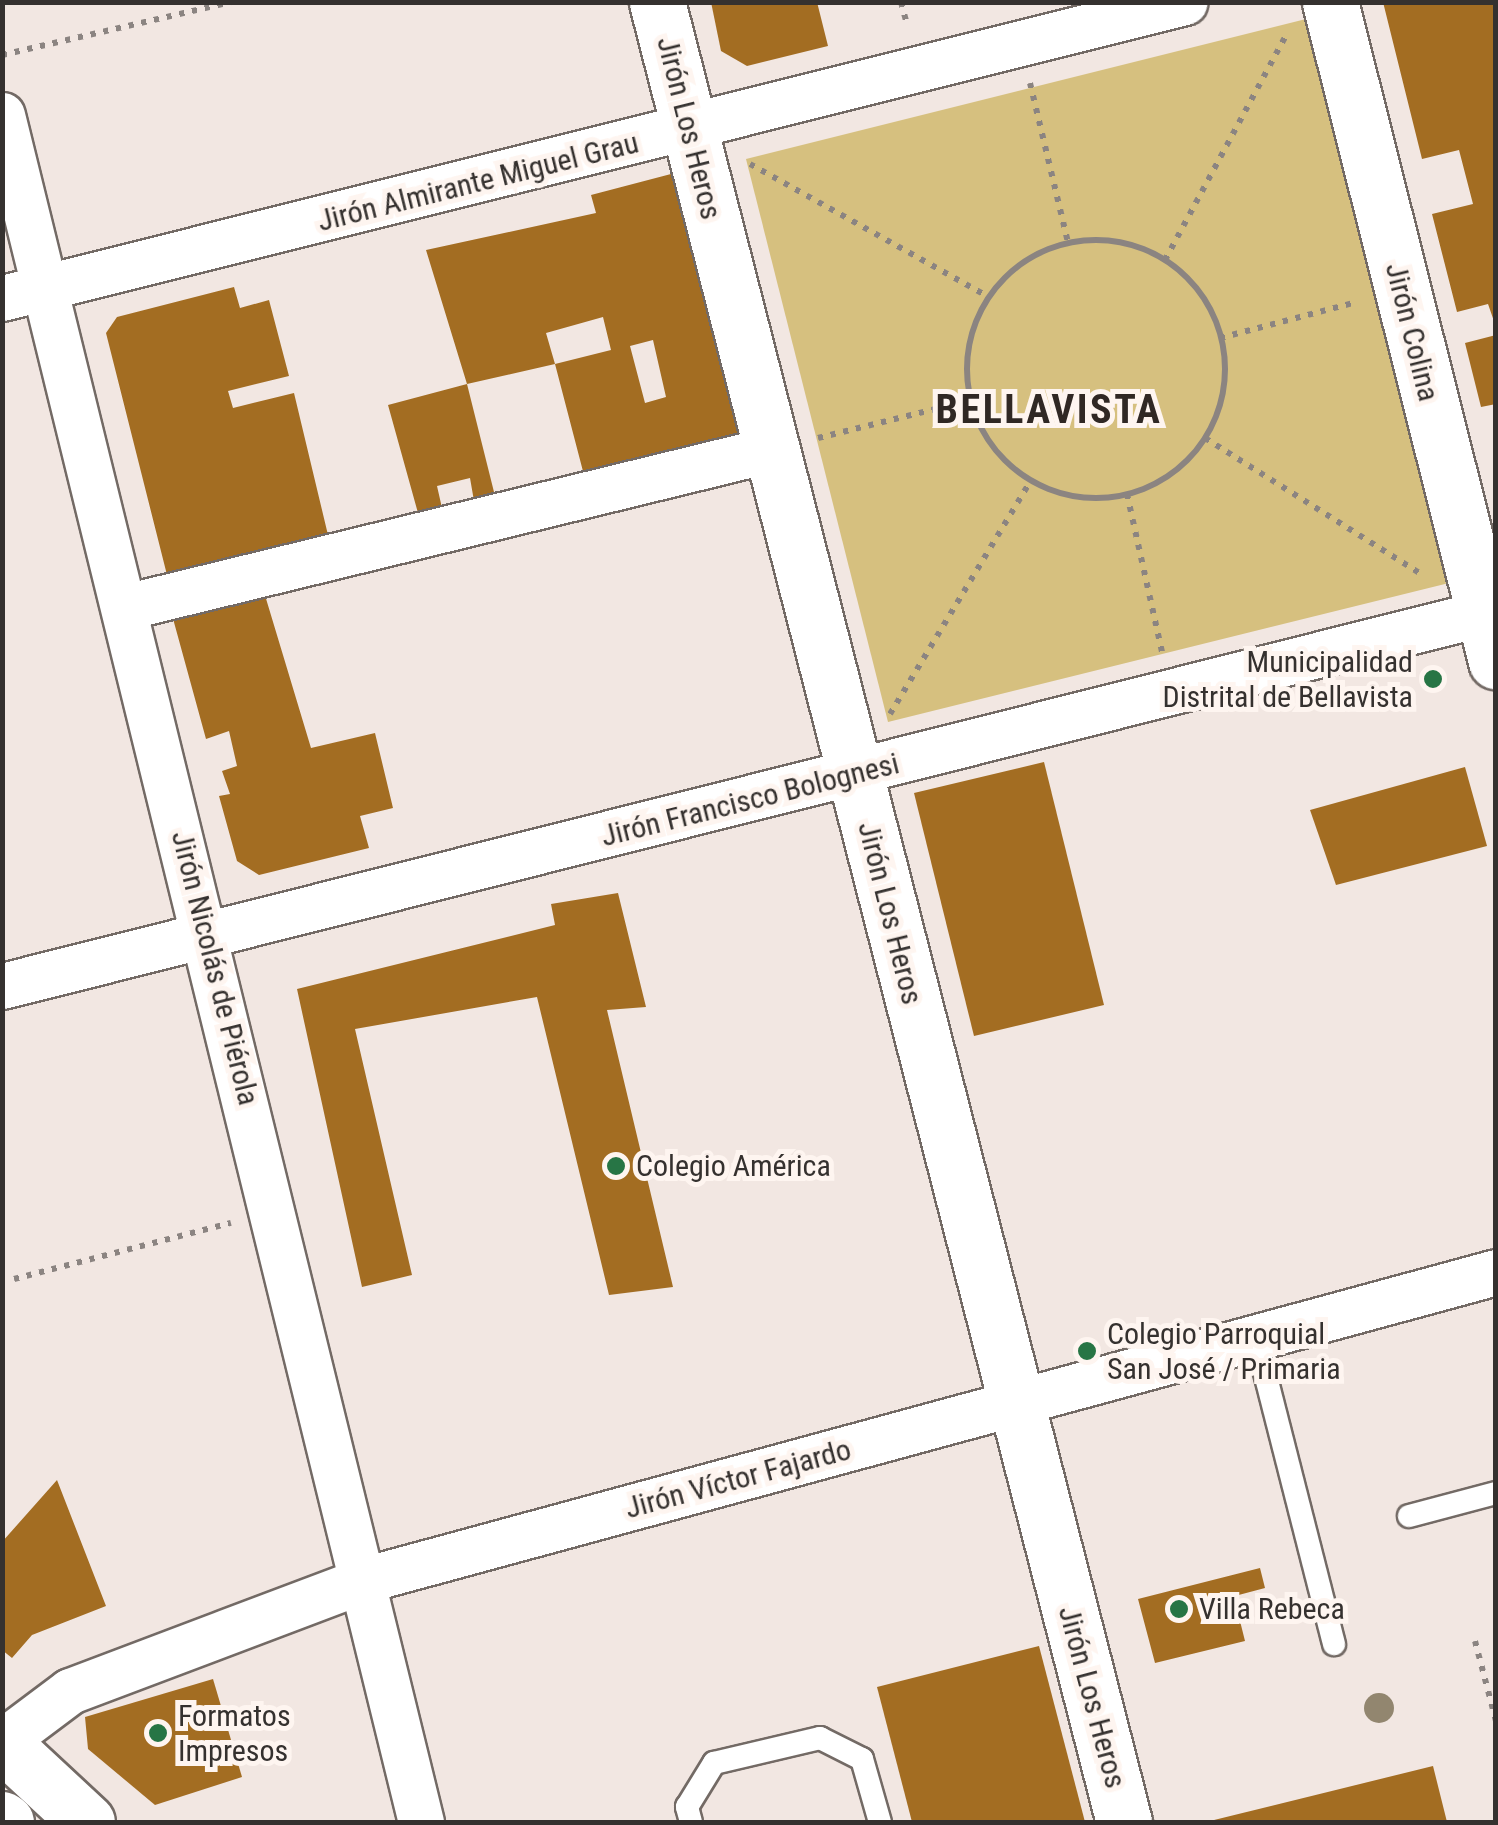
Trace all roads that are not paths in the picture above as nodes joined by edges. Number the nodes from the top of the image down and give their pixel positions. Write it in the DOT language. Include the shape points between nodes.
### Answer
graph roads {
  1 [pos="657,2"];
  2 [pos="1185,2"];
  3 [pos="1312,11"];
  4 [pos="2,115"];
  5 [pos="690,130"];
  6 [pos="47,287"];
  7 [pos="2,298"];
  8 [pos="772,450"];
  9 [pos="129,606"];
  10 [pos="1491,628"];
  11 [pos="854,775"];
  12 [pos="206,935"];
  13 [pos="2,986"];
  14 [pos="1496,1272"];
  15 [pos="1256,1338"];
  16 [pos="1016,1404"];
  17 [pos="1496,1492"];
  18 [pos="1409,1516"];
  19 [pos="367,1580"];
  20 [pos="1334,1644"];
  21 [pos="2,1742"];
  22 [pos="87,1822"];
  23 [pos="422,1822"];
  24 [pos="691,1822"];
  25 [pos="880,1822"];
  26 [pos="1124,1822"];
  1 -- 5 [label="street, Jirón Los Heros"];
  2 -- 5 [label="street, Jirón Almirante Miguel Grau"];
  3 -- 10 [label="street, Jirón Colina" via="1402,290"];
  4 -- 6 [label="street, Jirón Nicolás de Piérola"];
  5 -- 6 [label="street, Jirón Almirante Miguel Grau"];
  5 -- 8 [label="street, Jirón Los Heros"];
  6 -- 7 [label="street, Jirón Almirante Miguel Grau"];
  6 -- 9 [label="street, Jirón Nicolás de Piérola"];
  8 -- 9 [label="street"];
  8 -- 11 [label="street, Jirón Los Heros"];
  9 -- 12 [label="street, Jirón Nicolás de Piérola"];
  10 -- 11 [label="street, Jirón Francisco Bolognesi" via="1171,692"];
  11 -- 12 [label="street, Jirón Francisco Bolognesi"];
  11 -- 16 [label="street, Jirón Los Heros"];
  12 -- 13 [label="street, Jirón Francisco Bolognesi"];
  12 -- 19 [label="street, Jirón Nicolás de Piérola"];
  14 -- 15 [label="street, Jirón Víctor Fajardo"];
  15 -- 16 [label="street, Jirón Víctor Fajardo"];
  15 -- 20 [label="lane"];
  16 -- 19 [label="street, Jirón Víctor Fajardo"];
  16 -- 26 [label="street, Jirón Los Heros"];
  17 -- 18 [label="lane"];
  19 -- 21 [label="street, Jirón Víctor Fajardo" via="70,1691"];
  19 -- 23 [label="street, Jirón Nicolás de Piérola"];
  21 -- 22 [label="street"];
  24 -- 25 [label="lane" via="687,1807 714,1763 820,1738 862,1759"];
}
